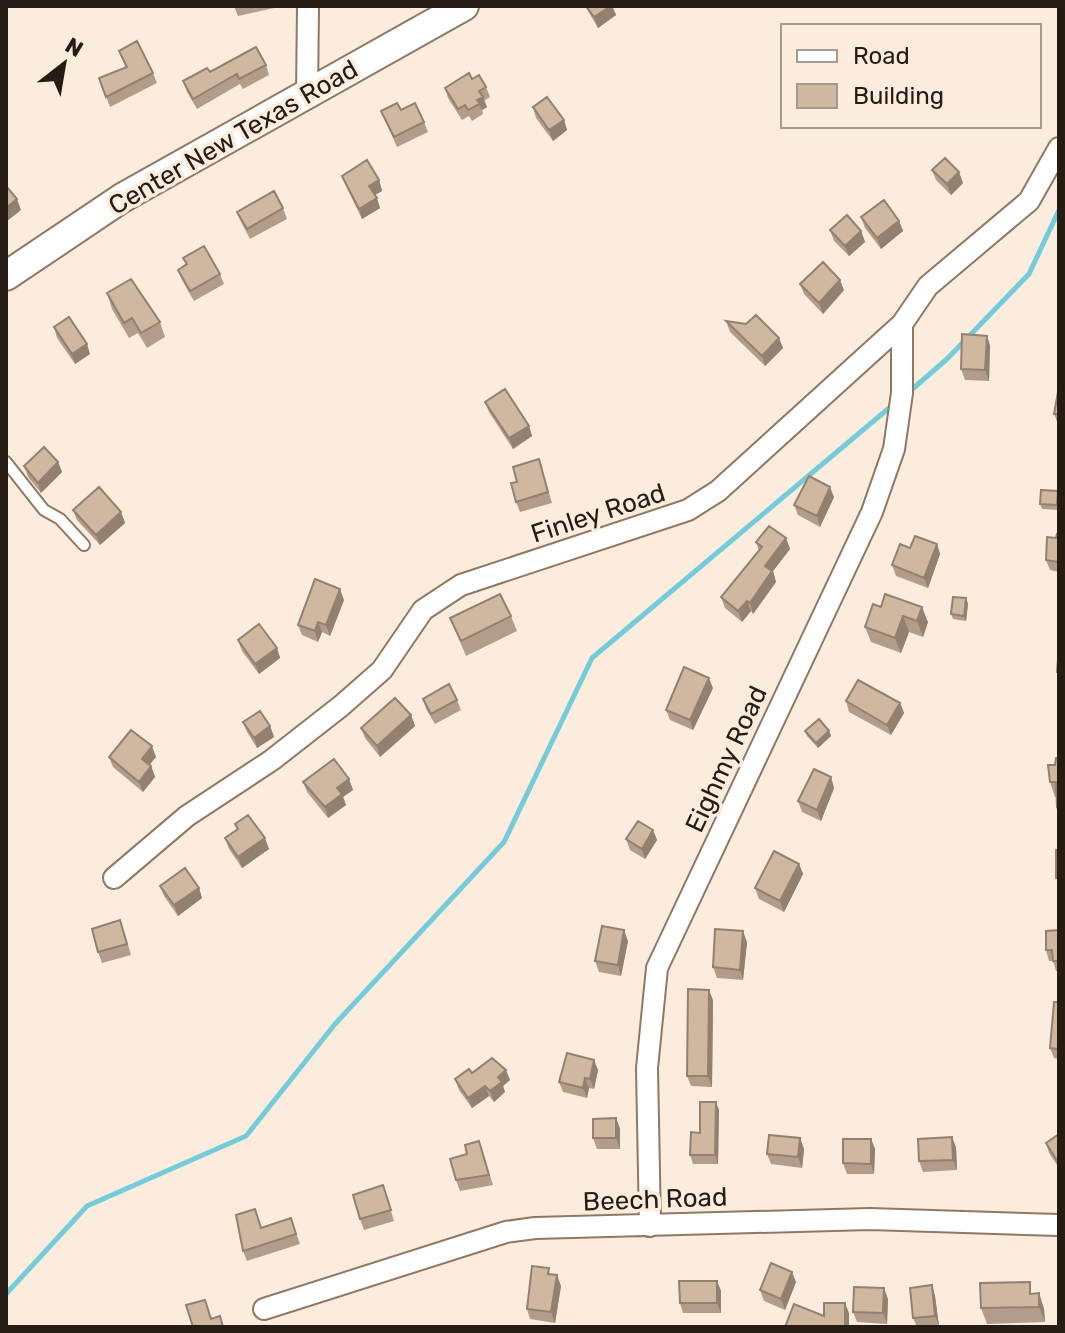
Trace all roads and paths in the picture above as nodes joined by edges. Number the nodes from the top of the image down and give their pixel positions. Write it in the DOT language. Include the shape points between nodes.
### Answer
graph roads {
  1 [pos="308,6"];
  2 [pos="464,6"];
  3 [pos="307,95"];
  4 [pos="1059,148"];
  5 [pos="6,276"];
  6 [pos="902,324"];
  7 [pos="6,462"];
  8 [pos="84,545"];
  9 [pos="114,878"];
  10 [pos="1059,1225"];
  11 [pos="650,1226"];
  12 [pos="264,1309"];
  1 -- 3 [label="street"];
  2 -- 3 [label="street, Center New Texas Road"];
  3 -- 5 [label="street, Center New Texas Road" via="122,198"];
  4 -- 6 [label="street, Finley Road" via="1029,201 928,286"];
  6 -- 9 [label="street, Finley Road" via="743,471 688,510 461,585 423,610 382,670 272,760 187,816"];
  6 -- 11 [label="street, Eighmy Road" via="902,393 894,449 872,512 657,968 647,1068"];
  7 -- 8 [label="lane" via="44,510"];
  10 -- 11 [label="street, Beech Road" via="870,1219"];
  11 -- 12 [label="street, Beech Road" via="506,1232"];
}
